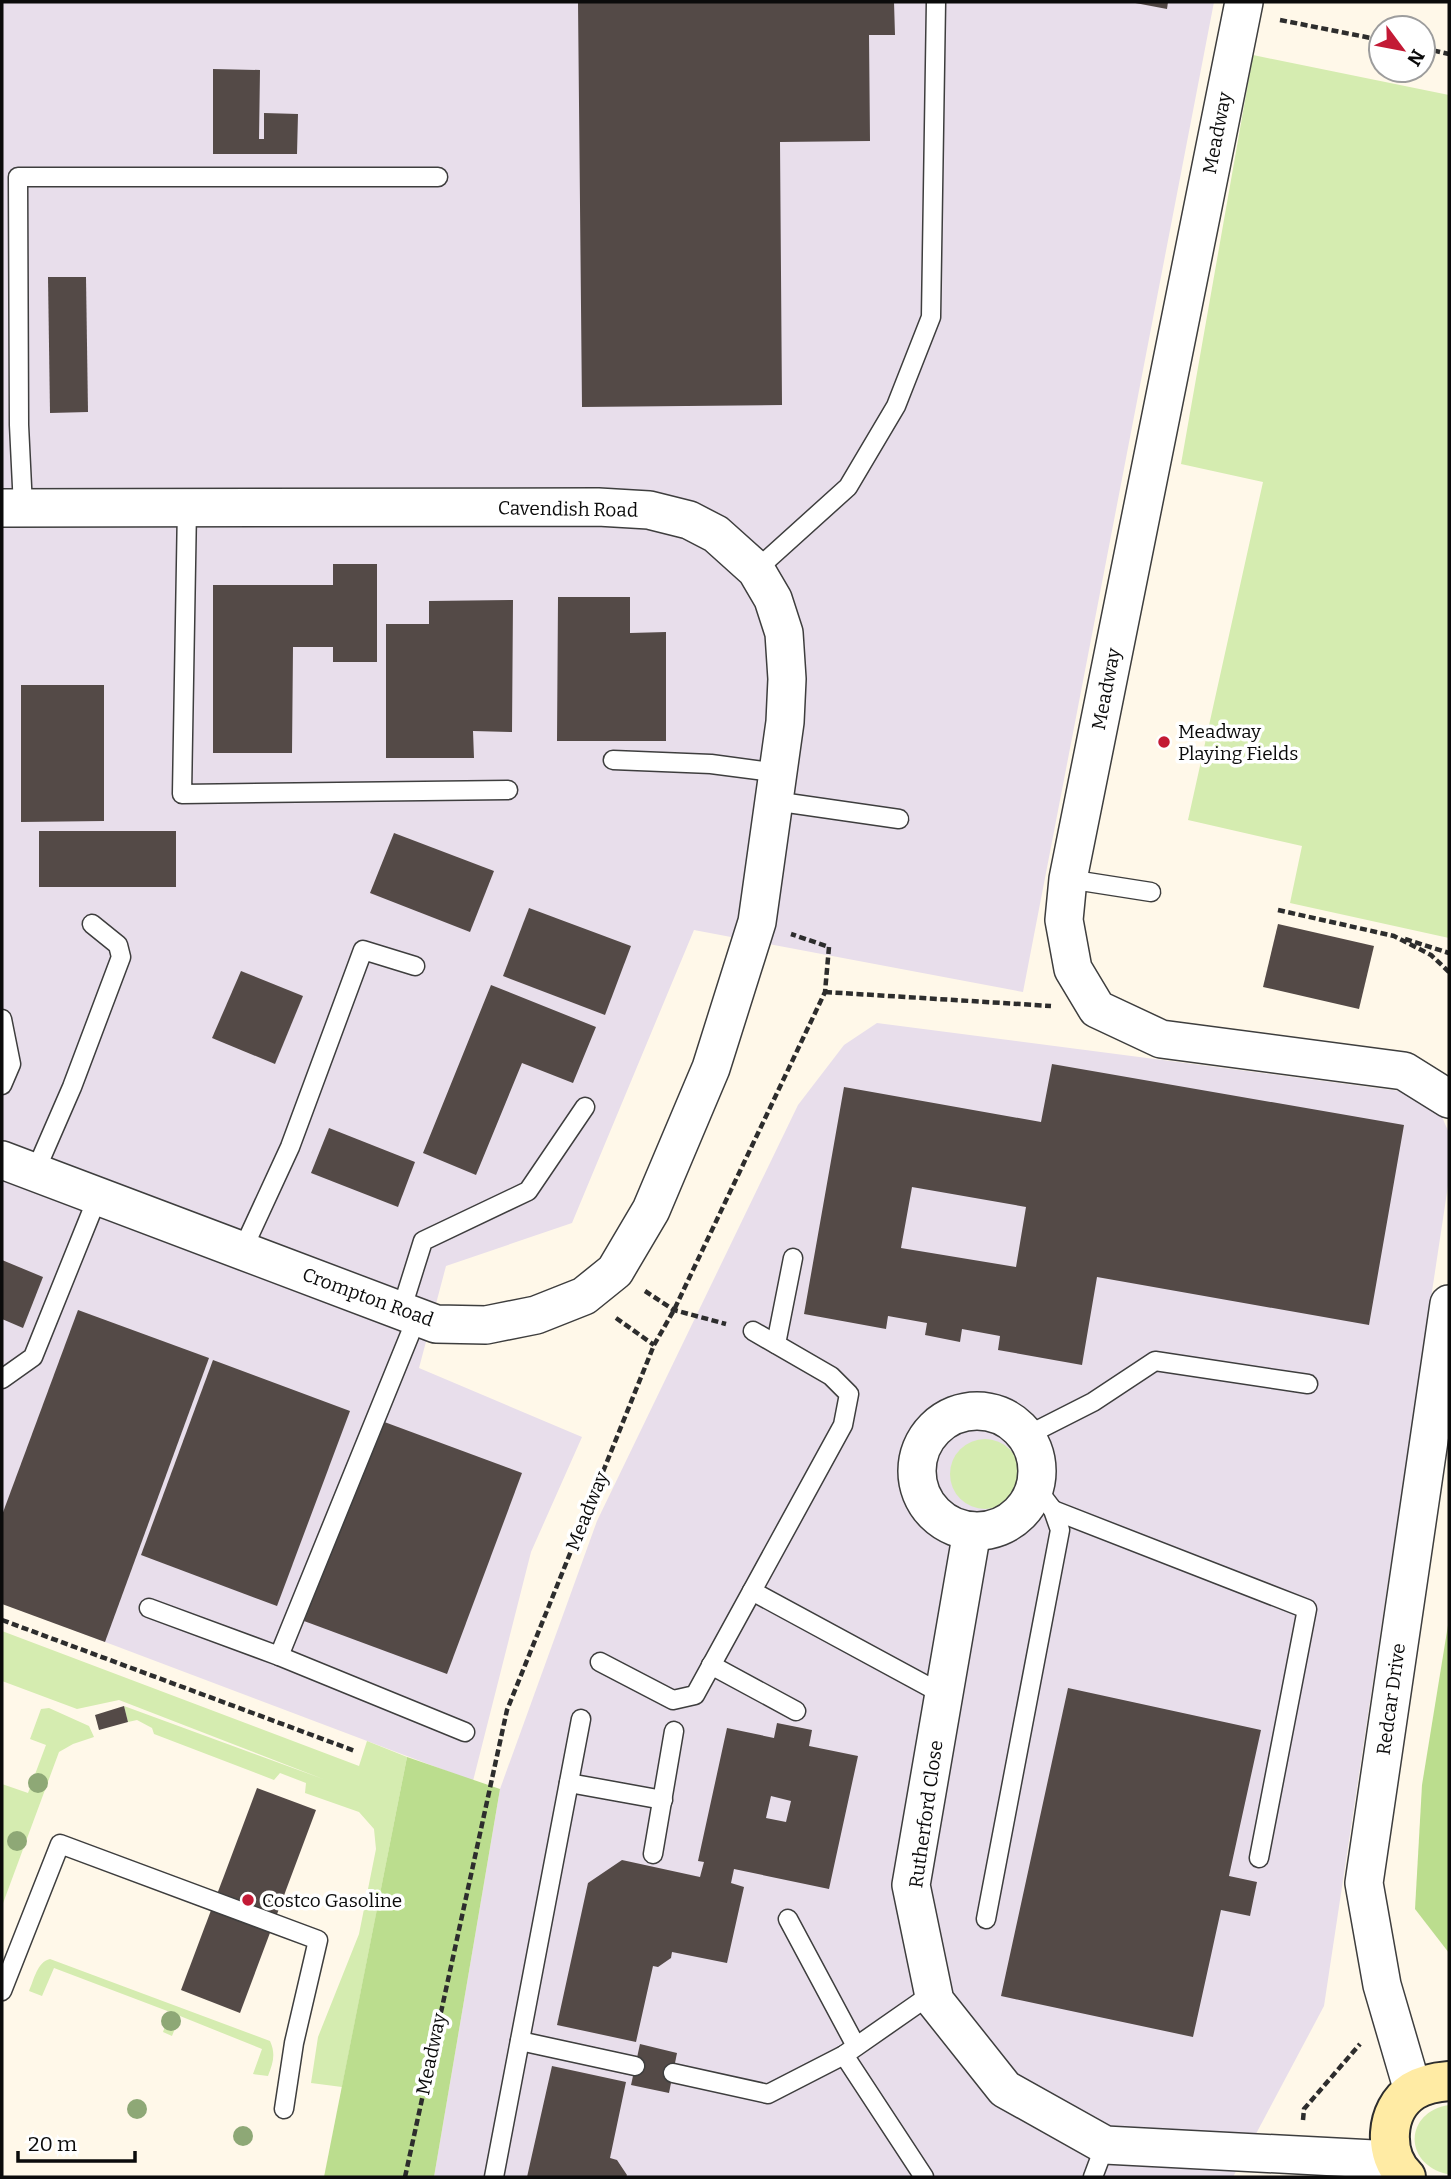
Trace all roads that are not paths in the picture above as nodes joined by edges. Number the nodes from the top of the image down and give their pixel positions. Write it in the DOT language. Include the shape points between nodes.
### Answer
graph roads {
  1 [pos="936,2"];
  2 [pos="1242,7"];
  3 [pos="438,177"];
  4 [pos="187,507"];
  5 [pos="12,508"];
  6 [pos="756,570"];
  7 [pos="612,760"];
  8 [pos="776,787"];
  9 [pos="508,790"];
  10 [pos="899,819"];
  11 [pos="1068,879"];
  12 [pos="1151,892"];
  13 [pos="758,922"];
  14 [pos="92,924"];
  15 [pos="415,966"];
  16 [pos="2,1019"];
  17 [pos="2,1085"];
  18 [pos="1449,1099"];
  19 [pos="585,1107"];
  20 [pos="18,1166"];
  21 [pos="98,1196"];
  22 [pos="242,1251"];
  23 [pos="793,1258"];
  24 [pos="1449,1304"];
  25 [pos="409,1314"];
  26 [pos="753,1331"];
  27 [pos="776,1344"];
  28 [pos="2,1379"];
  29 [pos="1308,1384"];
  30 [pos="1026,1436"];
  31 [pos="1043,1498"];
  32 [pos="972,1531"];
  33 [pos="752,1591"];
  34 [pos="149,1608"];
  35 [pos="279,1656"];
  36 [pos="600,1661"];
  37 [pos="711,1665"];
  38 [pos="944,1695"];
  39 [pos="796,1712"];
  40 [pos="581,1719"];
  41 [pos="674,1731"];
  42 [pos="465,1732"];
  43 [pos="569,1783"];
  44 [pos="663,1800"];
  45 [pos="653,1854"];
  46 [pos="1259,1858"];
  47 [pos="788,1919"];
  48 [pos="986,1919"];
  49 [pos="2,1991"];
  50 [pos="933,1993"];
  51 [pos="520,2041"];
  52 [pos="850,2050"];
  53 [pos="635,2066"];
  54 [pos="673,2073"];
  55 [pos="1449,2081"];
  56 [pos="1413,2091"];
  57 [pos="284,2109"];
  58 [pos="1099,2161"];
  59 [pos="1400,2169"];
  60 [pos="494,2177"];
  61 [pos="923,2177"];
  1 -- 6 [label="lane" via="931,317 896,406 848,487"];
  2 -- 11 [label="street, Meadway"];
  3 -- 5 [label="lane" via="18,177 19,425"];
  4 -- 5 [label="street, Cavendish Road"];
  4 -- 6 [label="street, Cavendish Road" via="649,510 689,520 716,534"];
  4 -- 9 [label="lane" via="182,794"];
  6 -- 8 [label="street, Cavendish Road" via="784,633 785,722"];
  7 -- 8 [label="lane" via="711,765"];
  8 -- 10 [label="lane"];
  8 -- 13 [label="street, Cavendish Road"];
  11 -- 12 [label="lane"];
  11 -- 18 [label="street, Meadway" via="1064,919 1073,969 1097,1009 1161,1039 1404,1071"];
  13 -- 25 [label="street, Crompton Road" via="711,1068 650,1210 615,1271 584,1296 536,1315 486,1325 436,1324"];
  14 -- 20 [label="lane" via="118,945 121,957 76,1076"];
  15 -- 22 [label="lane" via="363,950 290,1147"];
  16 -- 17 [label="lane" via="11,1064"];
  19 -- 25 [label="lane" via="528,1191 423,1241"];
  20 -- 21 [label="street, Crompton Road"];
  21 -- 22 [label="street, Crompton Road"];
  21 -- 28 [label="lane" via="33,1357"];
  22 -- 25 [label="street, Crompton Road"];
  23 -- 27 [label="lane"];
  24 -- 56 [label="street, Redcar Drive" via="1364,1883 1382,1985"];
  25 -- 35 [label="lane"];
  26 -- 27 [label="lane"];
  27 -- 33 [label="lane" via="831,1376 849,1394 843,1425"];
  29 -- 30 [label="lane" via="1155,1361 1093,1402"];
  30 -- 31 [label="street" via="1035,1455"];
  30 -- 32 [label="street" via="1012,1421 980,1411 941,1423 926,1438 918,1456 922,1497 952,1526"];
  31 -- 32 [label="street" via="1030,1498 1018,1515 1000,1527"];
  31 -- 46 [label="lane" via="1307,1609"];
  31 -- 48 [label="lane" via="1060,1530"];
  32 -- 38 [label="street, Rutherford Close"];
  33 -- 37 [label="lane"];
  33 -- 38 [label="lane"];
  34 -- 35 [label="lane"];
  35 -- 42 [label="lane"];
  36 -- 37 [label="lane" via="673,1700 695,1695"];
  37 -- 39 [label="lane"];
  38 -- 50 [label="street, Rutherford Close" via="911,1885"];
  40 -- 43 [label="lane"];
  41 -- 44 [label="lane"];
  43 -- 44 [label="lane"];
  43 -- 51 [label="lane"];
  44 -- 45 [label="lane"];
  47 -- 52 [label="lane"];
  49 -- 57 [label="lane" via="60,1844 318,1940"];
  50 -- 52 [label="lane"];
  50 -- 58 [label="street, Rutherford Close" via="1004,2089"];
  51 -- 53 [label="lane"];
  51 -- 60 [label="lane"];
  52 -- 54 [label="lane" via="768,2094"];
  52 -- 61 [label="lane"];
  55 -- 56 [label="street"];
  56 -- 59 [label="street" via="1392,2117 1389,2141"];
  58 -- 59 [label="street, Rutherford Close" via="1302,2154"];
}
